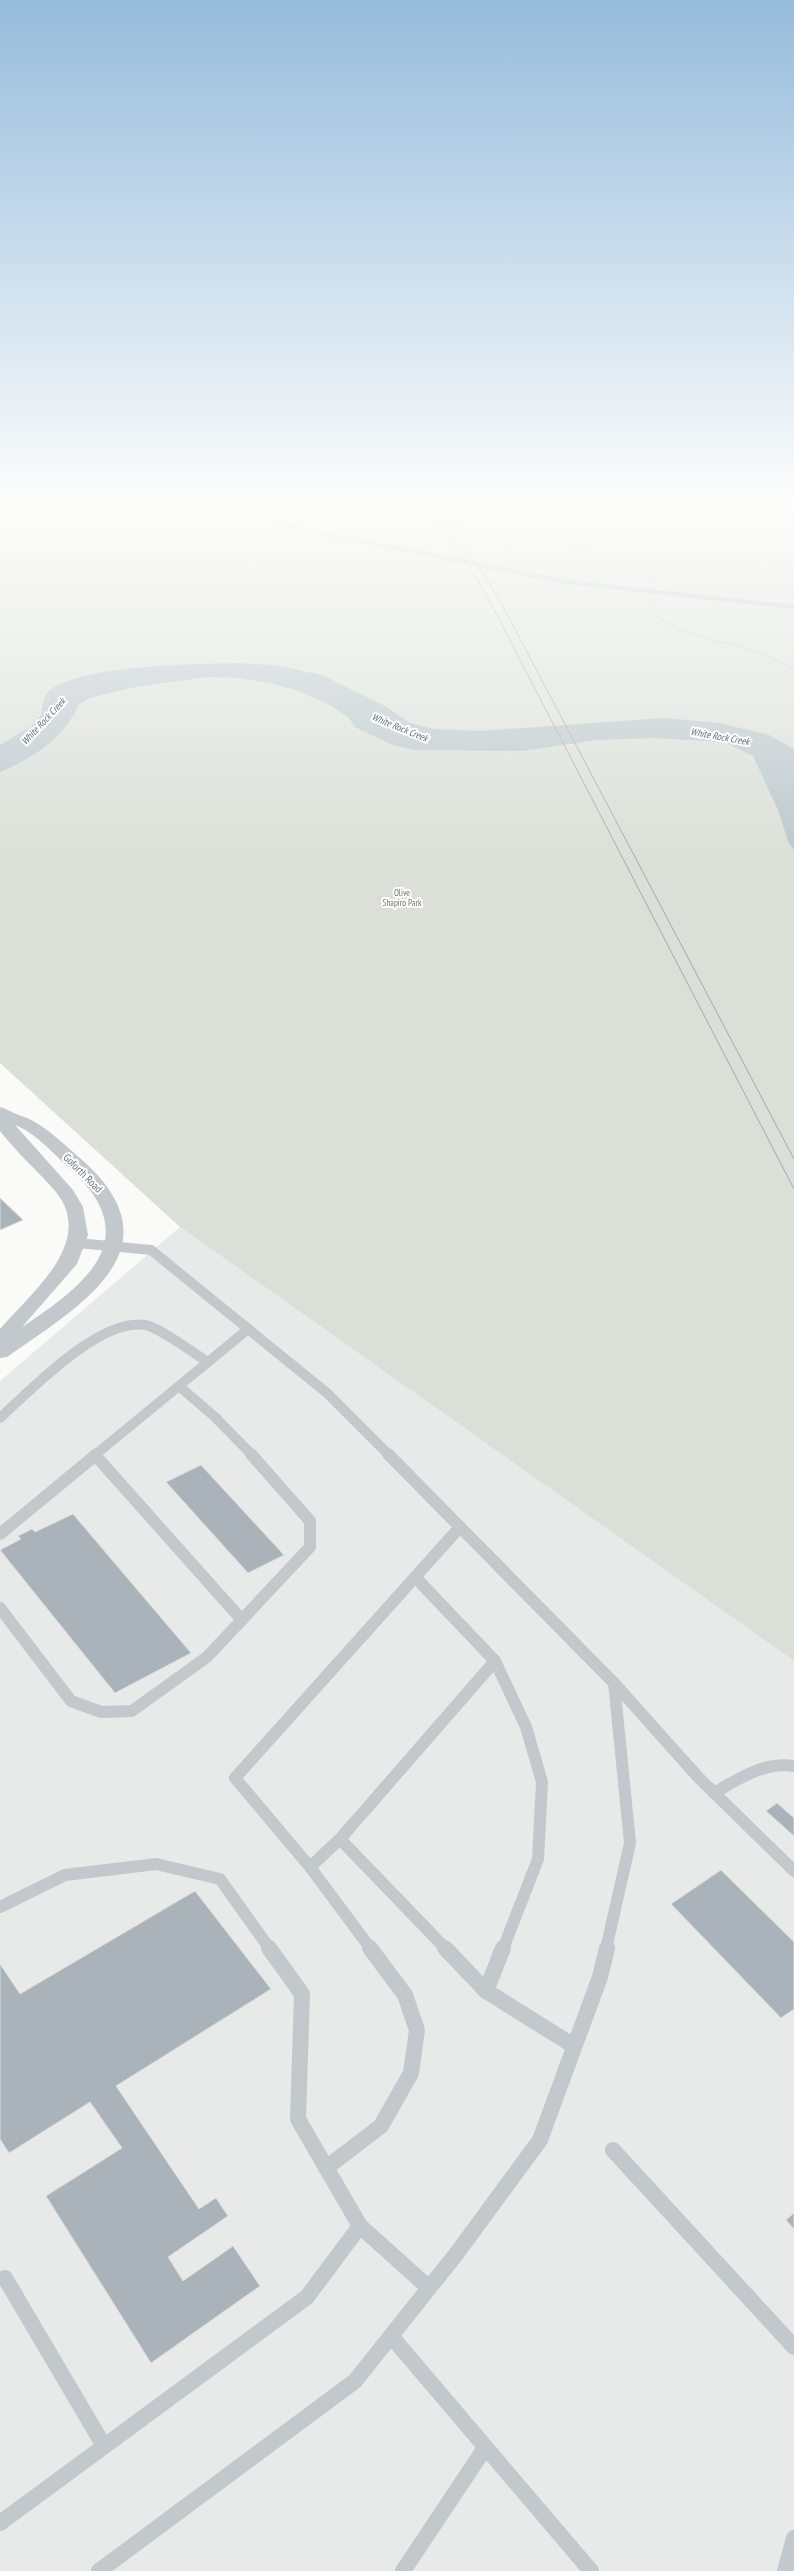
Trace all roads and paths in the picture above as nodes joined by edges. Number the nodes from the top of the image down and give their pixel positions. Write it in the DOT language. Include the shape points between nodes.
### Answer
graph roads {
  1 [pos="674,626"];
  2 [pos="794,670"];
  3 [pos="1,1116"];
  4 [pos="78,1243"];
  5 [pos="114,1246"];
  6 [pos="247,1330"];
  7 [pos="0,1341"];
  8 [pos="0,1352"];
  9 [pos="208,1362"];
  10 [pos="180,1386"];
  11 [pos="0,1418"];
  12 [pos="95,1455"];
  13 [pos="460,1527"];
  14 [pos="0,1534"];
  15 [pos="415,1577"];
  16 [pos="0,1608"];
  17 [pos="242,1620"];
  18 [pos="495,1662"];
  19 [pos="614,1683"];
  20 [pos="794,1766"];
  21 [pos="714,1793"];
  22 [pos="340,1838"];
  23 [pos="310,1867"];
  24 [pos="794,1871"];
  25 [pos="0,1907"];
  26 [pos="486,1991"];
  27 [pos="574,2046"];
  28 [pos="612,2150"];
  29 [pos="326,2168"];
  30 [pos="360,2226"];
  31 [pos="5,2278"];
  32 [pos="429,2288"];
  33 [pos="391,2336"];
  34 [pos="794,2347"];
  35 [pos="104,2446"];
  36 [pos="485,2448"];
  37 [pos="0,2523"];
  38 [pos="794,2538"];
  39 [pos="99,2571"];
  40 [pos="403,2571"];
  41 [pos="591,2571"];
  42 [pos="785,2571"];
  1 -- 2 [label="path" via="754,651"];
  3 -- 4 [label="street, Goforth Road" via="7,1129 64,1190 74,1207"];
  3 -- 5 [label="street, Goforth Road" via="27,1123 71,1160 105,1196 117,1233"];
  4 -- 5 [label="lane"];
  4 -- 7 [label="street, Goforth Road" via="70,1260"];
  5 -- 6 [label="lane" via="151,1250"];
  5 -- 8 [label="street, Goforth Road" via="101,1270 81,1290"];
  6 -- 9 [label="lane"];
  6 -- 13 [label="lane" via="327,1393"];
  9 -- 10 [label="lane"];
  9 -- 11 [label="lane" via="145,1325 116,1327 91,1339"];
  10 -- 12 [label="lane"];
  10 -- 17 [label="lane" via="207,1408 310,1521 310,1547"];
  12 -- 14 [label="lane"];
  12 -- 17 [label="lane"];
  13 -- 15 [label="lane"];
  13 -- 19 [label="lane"];
  15 -- 18 [label="lane"];
  15 -- 23 [label="lane" via="235,1778"];
  16 -- 17 [label="lane" via="71,1701 101,1712 132,1711 207,1657"];
  18 -- 22 [label="lane"];
  18 -- 26 [label="lane" via="526,1727 542,1782 538,1859"];
  19 -- 21 [label="lane"];
  19 -- 27 [label="lane" via="630,1844 600,1977"];
  20 -- 21 [label="lane" via="786,1763 751,1772"];
  21 -- 24 [label="lane"];
  22 -- 23 [label="lane"];
  22 -- 26 [label="lane"];
  23 -- 29 [label="lane" via="405,1995 417,2030 411,2073 381,2126"];
  25 -- 29 [label="lane" via="65,1875 156,1864 220,1879 302,1994 298,2119"];
  26 -- 27 [label="lane"];
  27 -- 32 [label="lane" via="540,2140"];
  28 -- 34 [label="lane"];
  29 -- 30 [label="lane"];
  30 -- 32 [label="lane"];
  30 -- 35 [label="lane" via="307,2297"];
  31 -- 35 [label="lane"];
  32 -- 33 [label="lane"];
  33 -- 36 [label="lane"];
  33 -- 39 [label="lane" via="355,2381"];
  35 -- 37 [label="lane"];
  36 -- 40 [label="lane"];
  36 -- 41 [label="lane"];
  38 -- 42 [label="lane"];
}
